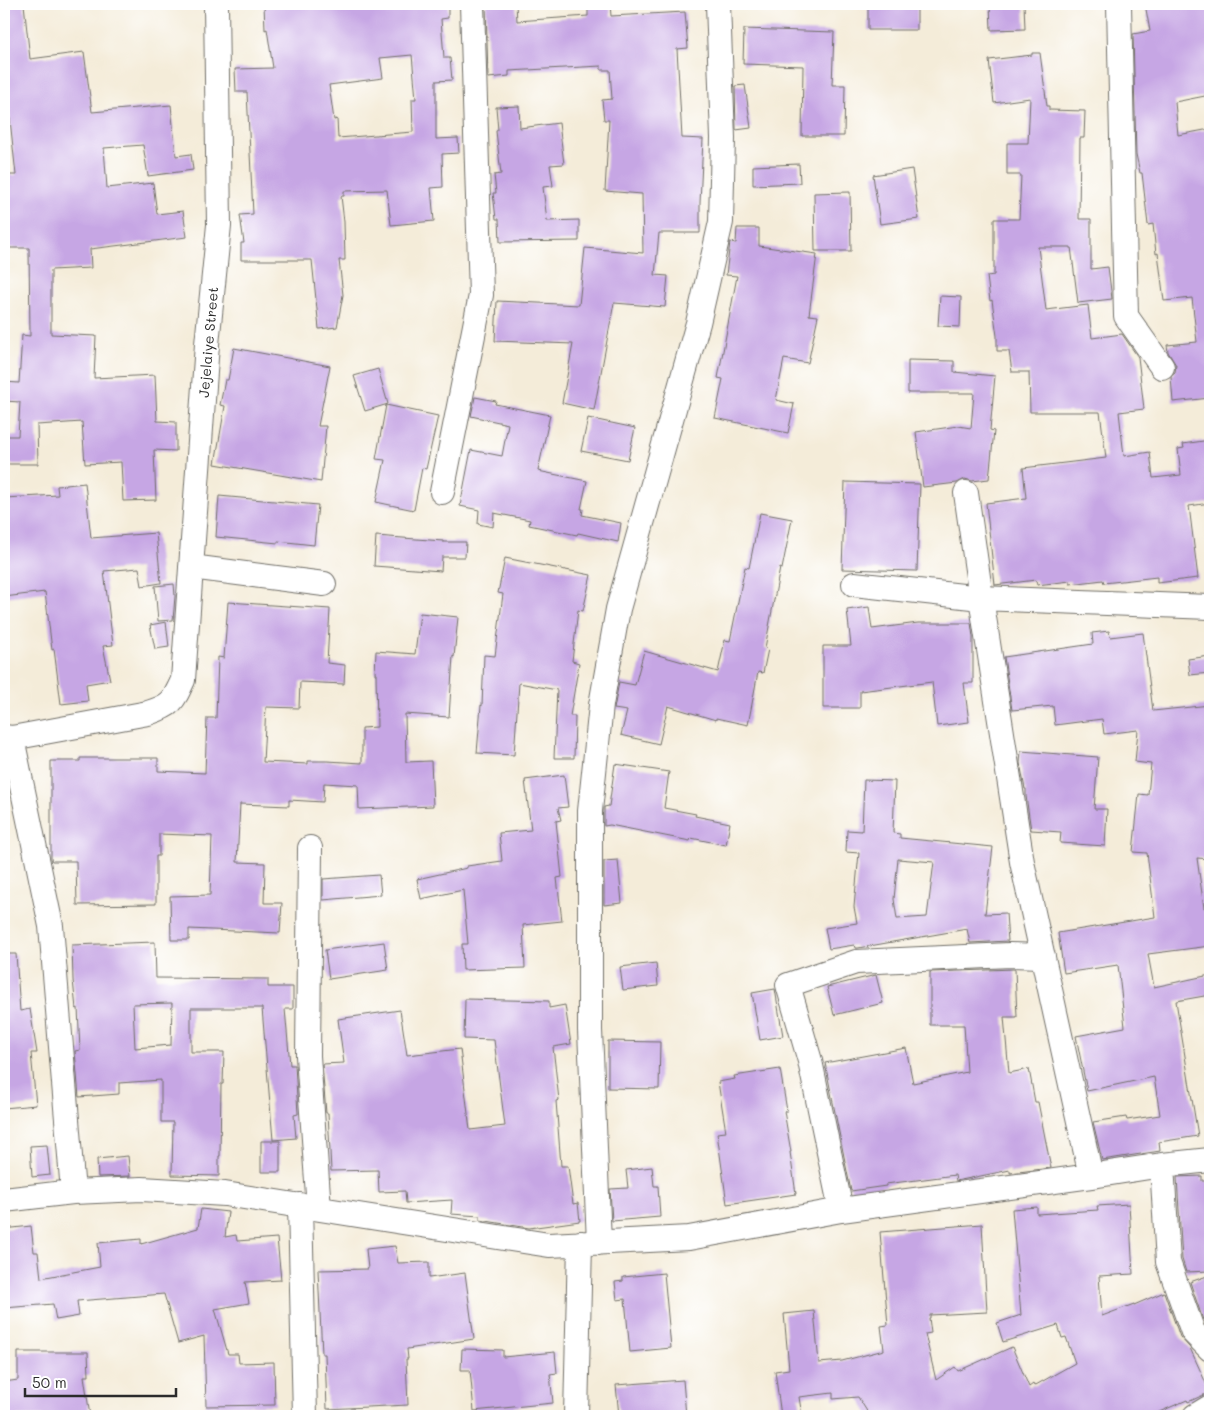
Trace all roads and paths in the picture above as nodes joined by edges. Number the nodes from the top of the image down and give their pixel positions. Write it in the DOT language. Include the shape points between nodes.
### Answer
graph roads {
  1 [pos="216,4"];
  2 [pos="472,4"];
  3 [pos="718,4"];
  4 [pos="1119,4"];
  5 [pos="1162,366"];
  6 [pos="442,492"];
  7 [pos="966,492"];
  8 [pos="191,567"];
  9 [pos="324,584"];
  10 [pos="854,584"];
  11 [pos="981,598"];
  12 [pos="1210,607"];
  13 [pos="8,738"];
  14 [pos="310,848"];
  15 [pos="1043,956"];
  16 [pos="1210,1160"];
  17 [pos="1162,1165"];
  18 [pos="1092,1176"];
  19 [pos="73,1192"];
  20 [pos="4,1200"];
  21 [pos="310,1207"];
  22 [pos="841,1210"];
  23 [pos="590,1243"];
  24 [pos="1210,1349"];
  25 [pos="1210,1407"];
  26 [pos="305,1416"];
  27 [pos="576,1416"];
  28 [pos="1195,1416"];
  1 -- 8 [label="street, Jejelaiye Street" via="219,225"];
  2 -- 6 [label="street" via="481,295"];
  3 -- 23 [label="street" via="724,138 721,222 698,323 618,609 601,705 590,811"];
  4 -- 5 [label="street" via="1126,316"];
  7 -- 11 [label="street"];
  8 -- 9 [label="street"];
  8 -- 13 [label="street, Jejelaiye Street" via="184,680 173,701 148,714"];
  10 -- 11 [label="street"];
  11 -- 12 [label="street"];
  11 -- 15 [label="street" via="1022,862"];
  13 -- 19 [label="street" via="51,926"];
  14 -- 21 [label="street"];
  15 -- 18 [label="street"];
  15 -- 22 [label="street" via="856,962 788,985 810,1062"];
  16 -- 17 [label="street"];
  17 -- 18 [label="street"];
  17 -- 24 [label="street" via="1168,1262 1193,1332"];
  18 -- 22 [label="street"];
  19 -- 20 [label="street"];
  19 -- 21 [label="street" via="142,1189 216,1193"];
  21 -- 23 [label="street" via="549,1245"];
  21 -- 26 [label="street"];
  22 -- 23 [label="street" via="689,1238"];
  23 -- 27 [label="street"];
  25 -- 28 [label="street"];
}
